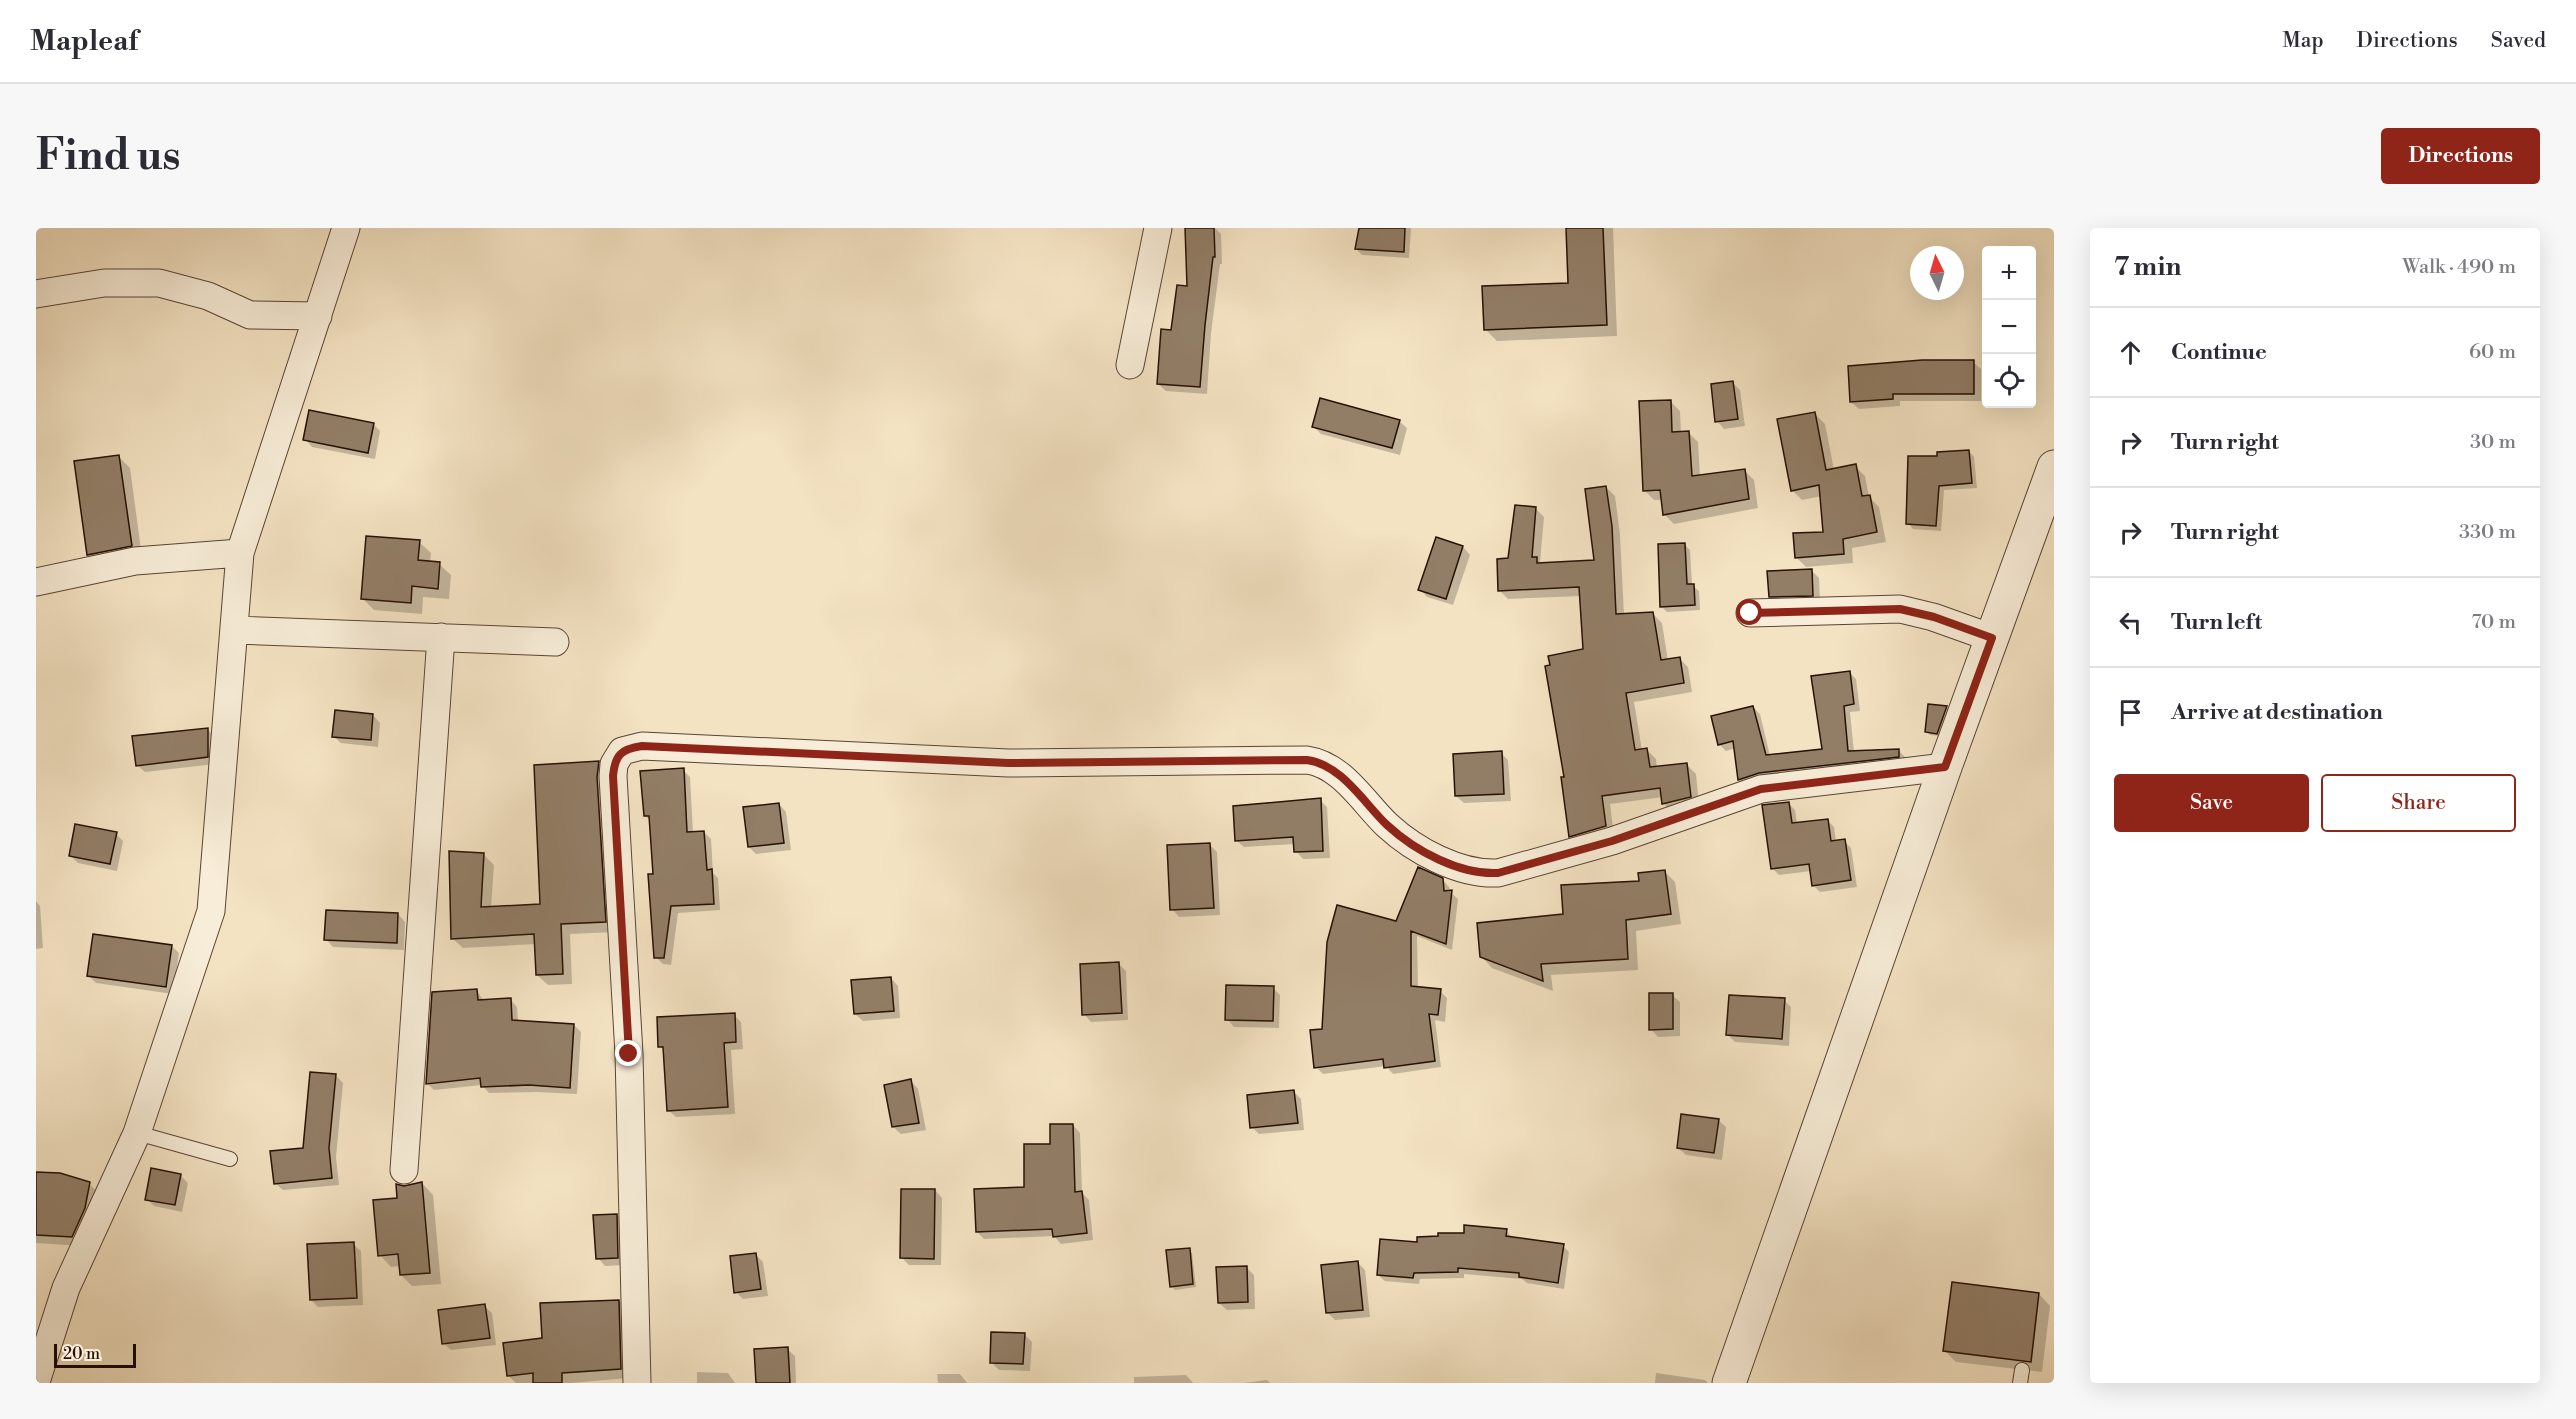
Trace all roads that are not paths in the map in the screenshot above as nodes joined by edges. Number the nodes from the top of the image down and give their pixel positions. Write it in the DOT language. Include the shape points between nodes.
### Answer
graph roads {
  1 [pos="346,228"];
  2 [pos="1158,228"];
  3 [pos="36,294"];
  4 [pos="318,316"];
  5 [pos="1130,365"];
  6 [pos="2054,467"];
  7 [pos="240,553"];
  8 [pos="36,582"];
  9 [pos="1750,613"];
  10 [pos="234,630"];
  11 [pos="441,637"];
  12 [pos="1992,638"];
  13 [pos="555,642"];
  14 [pos="1945,767"];
  15 [pos="137,1133"];
  16 [pos="230,1159"];
  17 [pos="404,1170"];
  18 [pos="36,1382"];
  19 [pos="637,1383"];
  20 [pos="1729,1383"];
  1 -- 4 [label="street"];
  2 -- 5 [label="street"];
  3 -- 4 [label="street" via="104,283 159,283 208,296 250,315"];
  4 -- 7 [label="street"];
  6 -- 12 [label="street"];
  7 -- 8 [label="street" via="135,561"];
  7 -- 10 [label="street"];
  9 -- 12 [label="street" via="1900,609"];
  10 -- 11 [label="street"];
  10 -- 15 [label="street" via="211,911"];
  11 -- 13 [label="street"];
  11 -- 17 [label="street"];
  12 -- 14 [label="street"];
  14 -- 19 [label="street" via="1761,789 1612,841 1486,874 1437,858 1410,843 1341,777 1323,764 1307,760 1008,763 642,746 622,751 614,764 613,776 629,1054"];
  14 -- 20 [label="street"];
  15 -- 16 [label="lane"];
  15 -- 18 [label="street" via="66,1288"];
}
